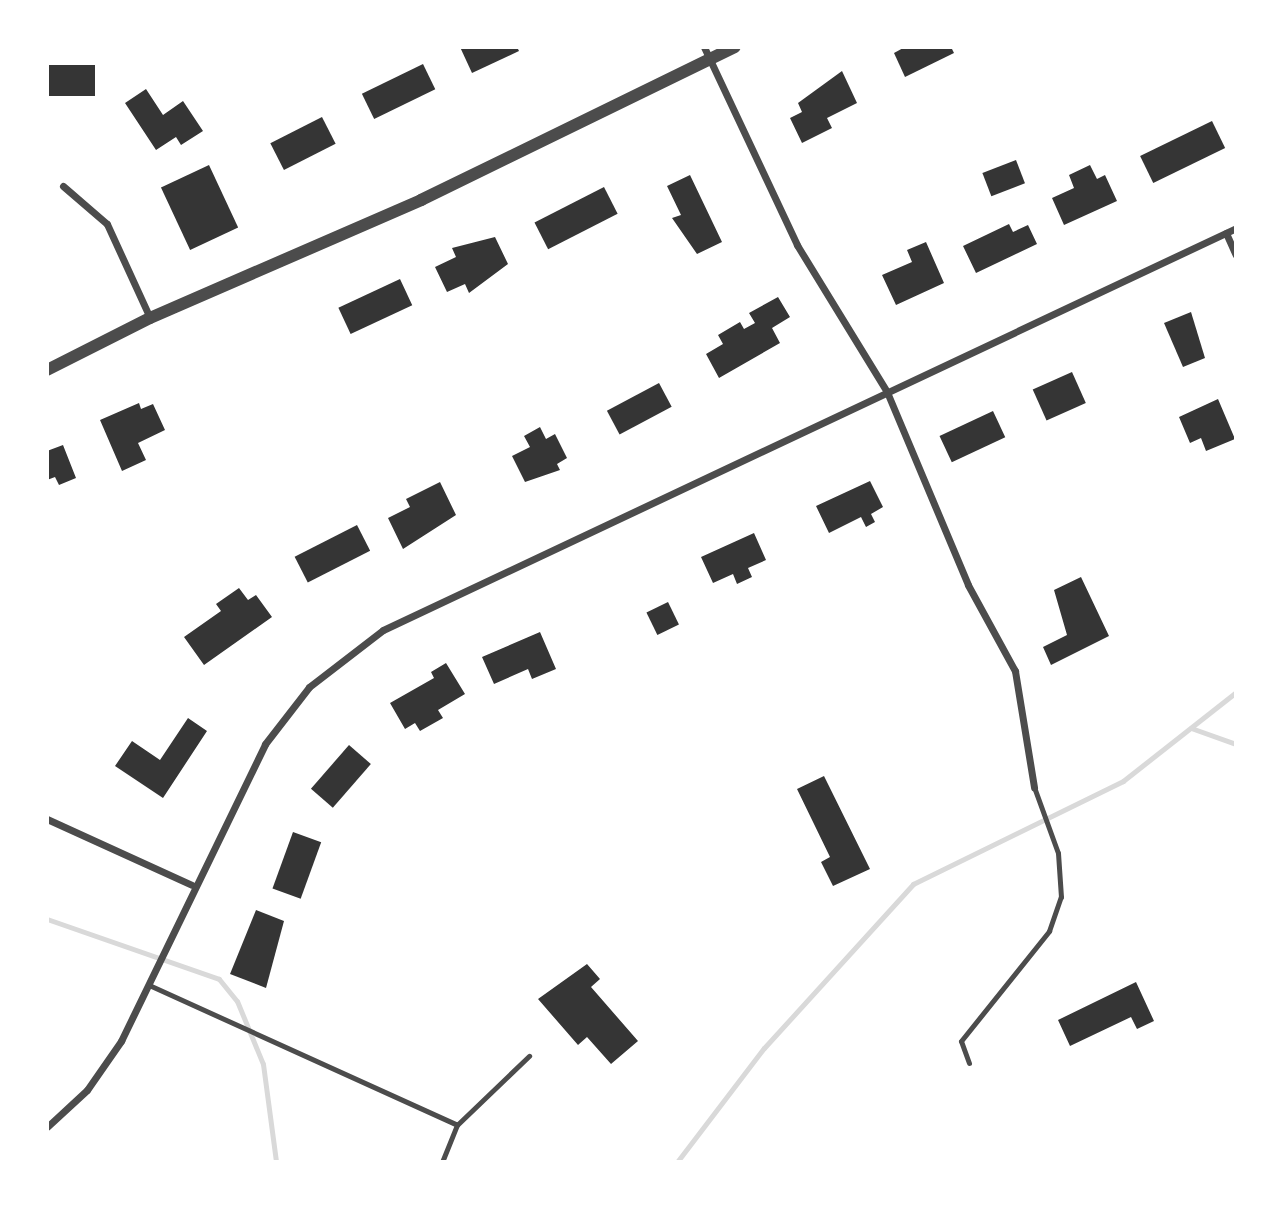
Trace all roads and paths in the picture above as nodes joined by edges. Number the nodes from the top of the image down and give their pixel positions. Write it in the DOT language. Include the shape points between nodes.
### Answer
graph roads {
  1 [pos="735,47"];
  2 [pos="707,53"];
  3 [pos="63,186"];
  4 [pos="1236,228"];
  5 [pos="1226,233"];
  6 [pos="1236,256"];
  7 [pos="150,318"];
  8 [pos="47,370"];
  9 [pos="887,392"];
  10 [pos="1034,787"];
  11 [pos="47,819"];
  12 [pos="192,885"];
  13 [pos="149,985"];
  14 [pos="529,1055"];
  15 [pos="969,1063"];
  16 [pos="457,1125"];
  17 [pos="47,1127"];
  18 [pos="442,1162"];
  1 -- 2 [label="street"];
  2 -- 7 [label="street" via="421,201"];
  2 -- 9 [label="street" via="797,245"];
  3 -- 7 [label="street" via="107,224"];
  4 -- 5 [label="street"];
  5 -- 6 [label="street"];
  5 -- 9 [label="street"];
  7 -- 8 [label="street"];
  9 -- 10 [label="street" via="968,585 1015,671"];
  9 -- 12 [label="street" via="383,630 309,687 265,744"];
  10 -- 15 [label="lane" via="1058,853 1061,897 1048,931 961,1041"];
  11 -- 12 [label="street"];
  12 -- 13 [label="street"];
  13 -- 16 [label="lane"];
  13 -- 17 [label="street" via="102,1070"];
  14 -- 16 [label="lane"];
  16 -- 18 [label="lane"];
}
